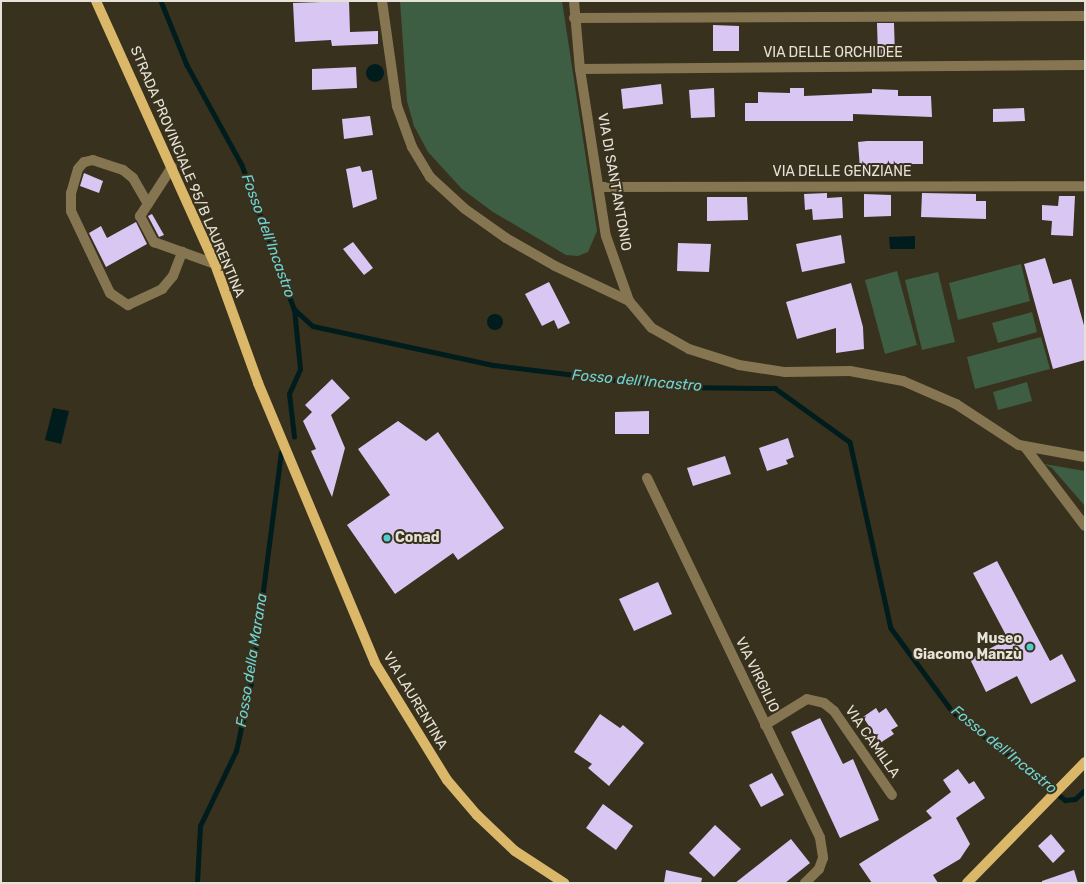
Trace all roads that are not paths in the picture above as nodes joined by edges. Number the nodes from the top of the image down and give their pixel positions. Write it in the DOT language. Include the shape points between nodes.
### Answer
graph roads {
  1 [pos="96,1"];
  2 [pos="382,1"];
  3 [pos="574,1"];
  4 [pos="1085,16"];
  5 [pos="574,18"];
  6 [pos="1085,65"];
  7 [pos="580,69"];
  8 [pos="172,167"];
  9 [pos="1085,186"];
  10 [pos="599,187"];
  11 [pos="148,204"];
  12 [pos="182,252"];
  13 [pos="215,264"];
  14 [pos="629,301"];
  15 [pos="275,422"];
  16 [pos="1025,447"];
  17 [pos="1085,457"];
  18 [pos="647,478"];
  19 [pos="1085,526"];
  20 [pos="765,725"];
  21 [pos="1085,762"];
  22 [pos="892,795"];
  23 [pos="564,883"];
  24 [pos="805,883"];
  25 [pos="967,883"];
  1 -- 8 [label="main road, STRADA PROVINCIALE 95/B LAURENTINA"];
  2 -- 14 [label="street" via="397,106 412,147 430,177 464,209 506,238"];
  3 -- 5 [label="street, VIA DI SANT'ANTONIO"];
  4 -- 5 [label="street"];
  5 -- 7 [label="street, VIA DI SANT'ANTONIO"];
  6 -- 7 [label="street, VIA DELLE ORCHIDEE"];
  7 -- 10 [label="street, VIA DI SANT'ANTONIO"];
  8 -- 11 [label="street"];
  8 -- 13 [label="main road, STRADA PROVINCIALE 95/B LAURENTINA"];
  9 -- 10 [label="street, VIA DELLE GENZIANE"];
  10 -- 14 [label="street, VIA DI SANT'ANTONIO" via="609,247"];
  11 -- 12 [label="street" via="140,216 154,242"];
  11 -- 12 [label="street" via="132,178 122,170 93,160 84,162 78,169 71,193 71,211 113,297 128,305 162,288 173,276"];
  12 -- 13 [label="street"];
  13 -- 15 [label="main road, STRADA PROVINCIALE 95/B LAURENTINA"];
  14 -- 16 [label="street, VIA DI SANT'ANTONIO" via="658,332 701,353 761,369 850,371 902,381 956,404"];
  15 -- 23 [label="main road, VIA LAURENTINA" via="375,664 447,780 505,843"];
  16 -- 17 [label="street, VIA DI SANT'ANTONIO"];
  16 -- 19 [label="street"];
  18 -- 20 [label="street, VIA VIRGILIO"];
  20 -- 22 [label="street, VIA CAMILLA" via="807,699 824,703 834,711"];
  20 -- 24 [label="street, VIA VIRGILIO" via="822,842 821,864"];
  21 -- 25 [label="main road"];
}
